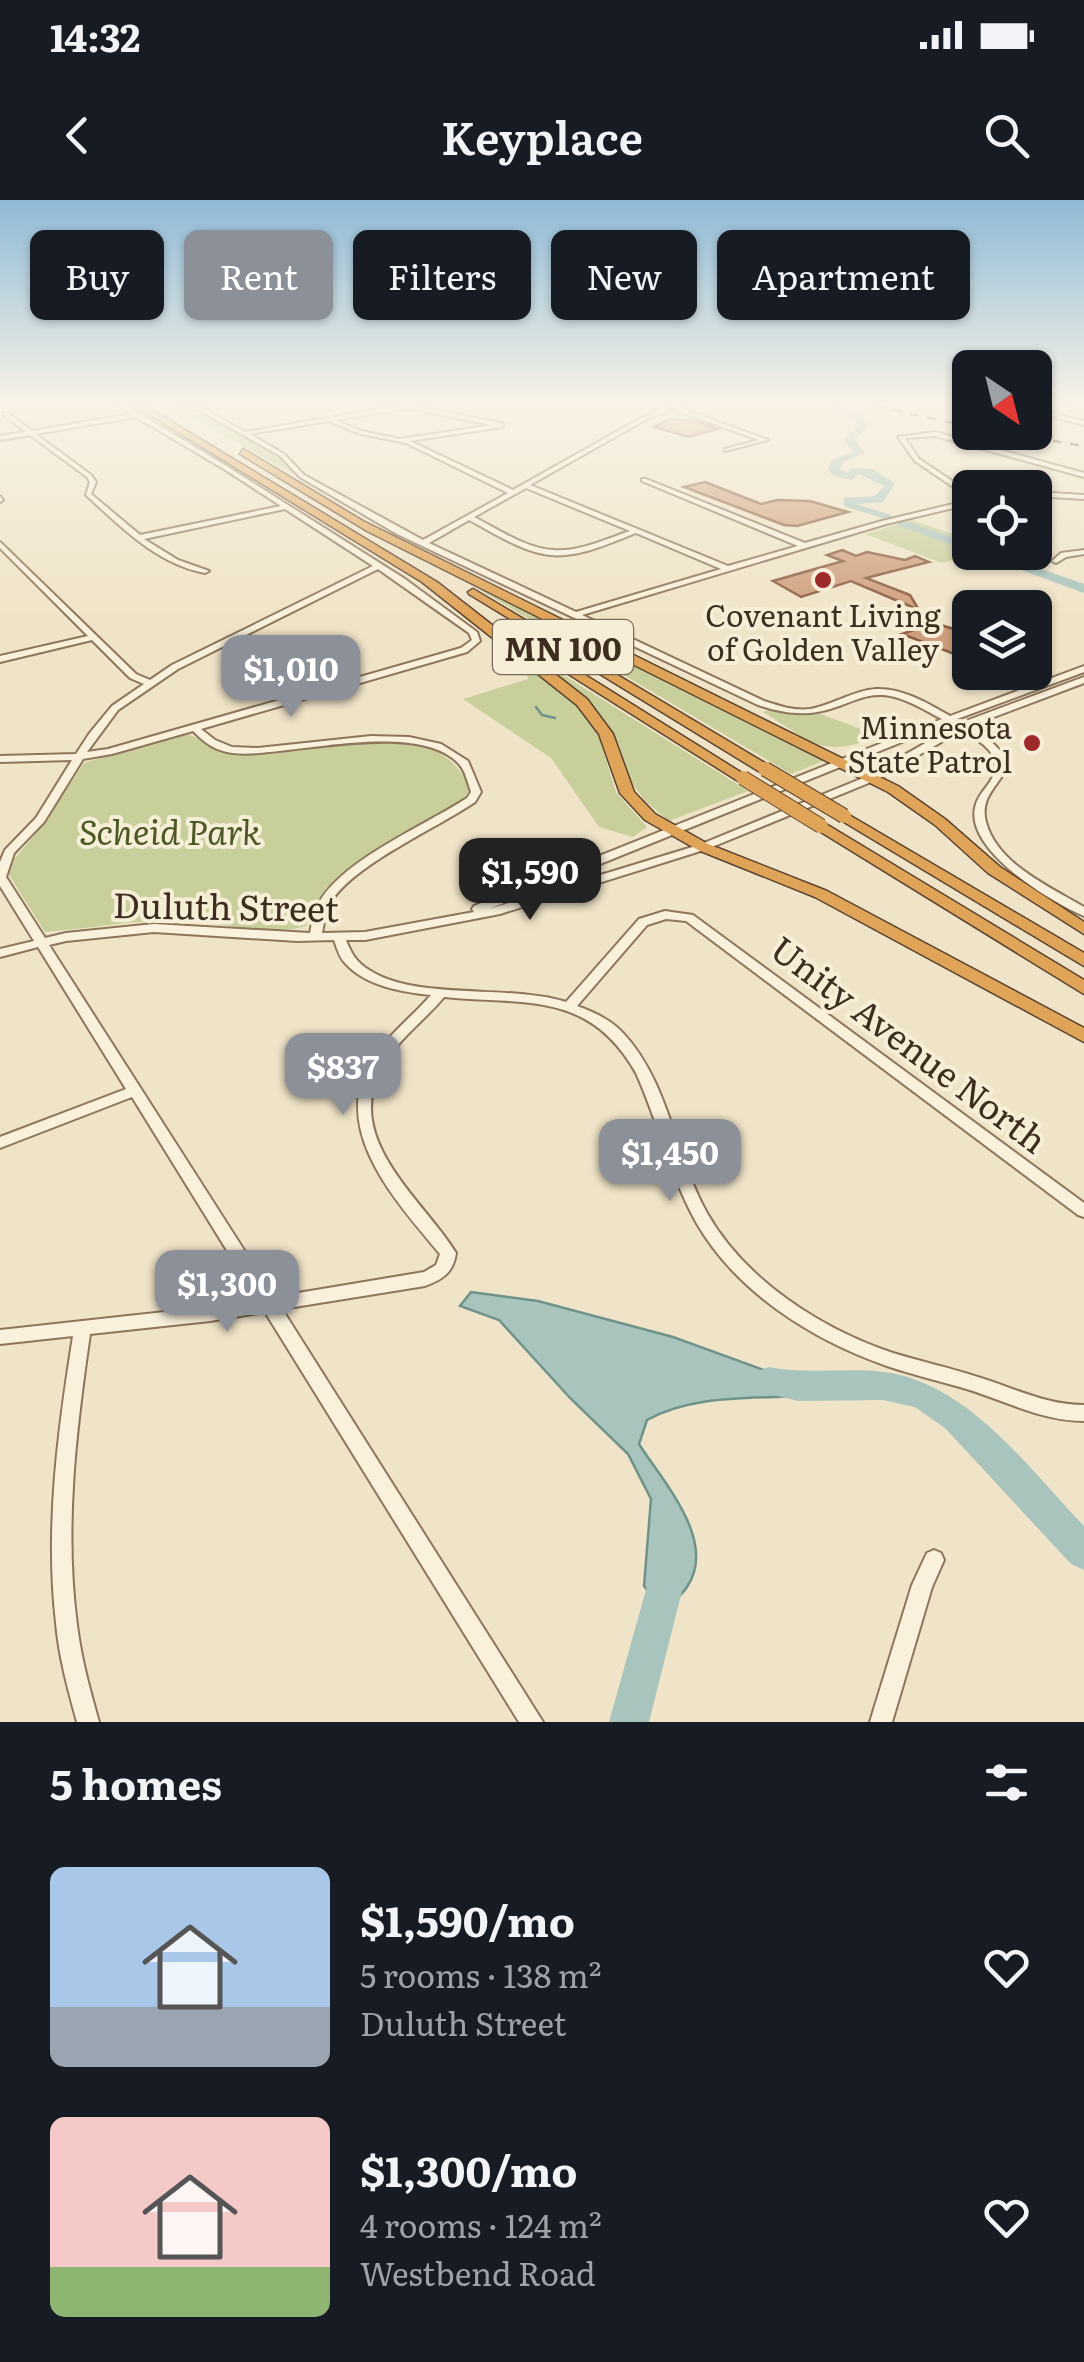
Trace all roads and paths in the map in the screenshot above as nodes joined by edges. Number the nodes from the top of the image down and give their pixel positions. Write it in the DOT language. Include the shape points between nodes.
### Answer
graph roads {
  1 [pos="84,473"];
  2 [pos="231,473"];
  3 [pos="254,473"];
  4 [pos="276,473"];
  5 [pos="299,473"];
  6 [pos="473,473"];
  7 [pos="551,473"];
  8 [pos="644,480"];
  9 [pos="528,486"];
  10 [pos="514,492"];
  11 [pos="1052,495"];
  12 [pos="1084,497"];
  13 [pos="952,503"];
  14 [pos="286,507"];
  15 [pos="469,517"];
  16 [pos="361,523"];
  17 [pos="636,531"];
  18 [pos="142,538"];
  19 [pos="422,543"];
  20 [pos="0,544"];
  21 [pos="806,546"];
  22 [pos="1084,552"];
  23 [pos="1056,561"];
  24 [pos="378,566"];
  25 [pos="729,569"];
  26 [pos="204,571"];
  27 [pos="426,580"];
  28 [pos="575,616"];
  29 [pos="93,637"];
  30 [pos="0,660"];
  31 [pos="1084,669"];
  32 [pos="1084,680"];
  33 [pos="148,682"];
  34 [pos="947,719"];
  35 [pos="962,726"];
  36 [pos="194,727"];
  37 [pos="80,756"];
  38 [pos="0,759"];
  39 [pos="841,762"];
  40 [pos="872,778"];
  41 [pos="671,831"];
  42 [pos="703,847"];
  43 [pos="0,878"];
  44 [pos="1084,912"];
  45 [pos="453,920"];
  46 [pos="1084,929"];
  47 [pos="315,937"];
  48 [pos="339,937"];
  49 [pos="40,942"];
  50 [pos="0,953"];
  51 [pos="1084,961"];
  52 [pos="1084,988"];
  53 [pos="439,994"];
  54 [pos="569,1007"];
  55 [pos="1084,1036"];
  56 [pos="134,1091"];
  57 [pos="0,1144"];
  58 [pos="1084,1211"];
  59 [pos="269,1304"];
  60 [pos="83,1327"];
  61 [pos="0,1337"];
  62 [pos="1084,1413"];
  63 [pos="934,1560"];
  64 [pos="88,1722"];
  65 [pos="532,1722"];
  66 [pos="881,1722"];
  1 -- 18 [label="street" via="93,482 88,494"];
  2 -- 14 [label="street"];
  3 -- 27 [label="highway, MN 100"];
  4 -- 16 [label="highway, MN 100"];
  5 -- 19 [label="street"];
  6 -- 10 [label="street"];
  7 -- 9 [label="street"];
  8 -- 21 [label="street"];
  9 -- 10 [label="street"];
  9 -- 17 [label="street"];
  10 -- 15 [label="street"];
  11 -- 12 [label="street"];
  13 -- 21 [label="street"];
  14 -- 18 [label="street"];
  14 -- 24 [label="street"];
  15 -- 17 [label="street" via="550,556"];
  15 -- 19 [label="street"];
  16 -- 39 [label="highway" via="759,712"];
  16 -- 51 [label="highway, MN 100, bridge"];
  17 -- 25 [label="street"];
  18 -- 26 [label="street" via="180,566"];
  19 -- 28 [label="street"];
  20 -- 29 [label="street"];
  21 -- 25 [label="street"];
  22 -- 23 [label="street"];
  24 -- 33 [label="street"];
  24 -- 36 [label="street" via="476,641 464,650"];
  25 -- 28 [label="street"];
  27 -- 41 [label="highway" via="582,702 606,734 628,792"];
  27 -- 52 [label="highway, MN 100, bridge"];
  28 -- 34 [label="street" via="778,709 812,711 886,691"];
  29 -- 30 [label="street"];
  29 -- 33 [label="street"];
  31 -- 34 [label="street, Duluth Street"];
  32 -- 35 [label="street, Duluth Street"];
  33 -- 37 [label="street" via="102,722"];
  34 -- 35 [label="street"];
  34 -- 39 [label="street, Duluth Street"];
  35 -- 40 [label="street, Duluth Street"];
  35 -- 44 [label="street" via="1002,760 980,805 988,838 1017,868"];
  36 -- 37 [label="street"];
  36 -- 47 [label="street" via="216,746 240,751 359,738 406,740 446,752 471,776 471,800 332,893"];
  37 -- 38 [label="street"];
  37 -- 43 [label="street" via="40,820 9,852"];
  39 -- 40 [label="highway"];
  39 -- 41 [label="street, Duluth Street"];
  40 -- 42 [label="street, Duluth Street"];
  40 -- 46 [label="highway"];
  41 -- 42 [label="highway"];
  41 -- 45 [label="street, Duluth Street"];
  42 -- 45 [label="street, Duluth Street"];
  42 -- 55 [label="highway" via="821,894"];
  43 -- 49 [label="street"];
  45 -- 48 [label="street, Duluth Street"];
  47 -- 48 [label="street, Duluth Street"];
  47 -- 49 [label="street, Duluth Street" via="154,928"];
  48 -- 53 [label="street" via="346,958 378,979"];
  49 -- 50 [label="street, Duluth Street"];
  49 -- 56 [label="street"];
  53 -- 54 [label="street" via="534,998"];
  53 -- 59 [label="street" via="382,1056 365,1091 372,1142 384,1168 448,1252 446,1266 425,1280"];
  54 -- 58 [label="street, Unity Avenue North" via="643,922 676,915 699,923"];
  54 -- 62 [label="street" via="600,1021 630,1050 704,1221 758,1285 795,1314 886,1358 1060,1414"];
  56 -- 57 [label="street"];
  56 -- 59 [label="street"];
  59 -- 60 [label="street"];
  59 -- 65 [label="street"];
  60 -- 61 [label="street"];
  60 -- 64 [label="street" via="64,1449 62,1574 66,1632"];
  63 -- 66 [label="street"];
}
